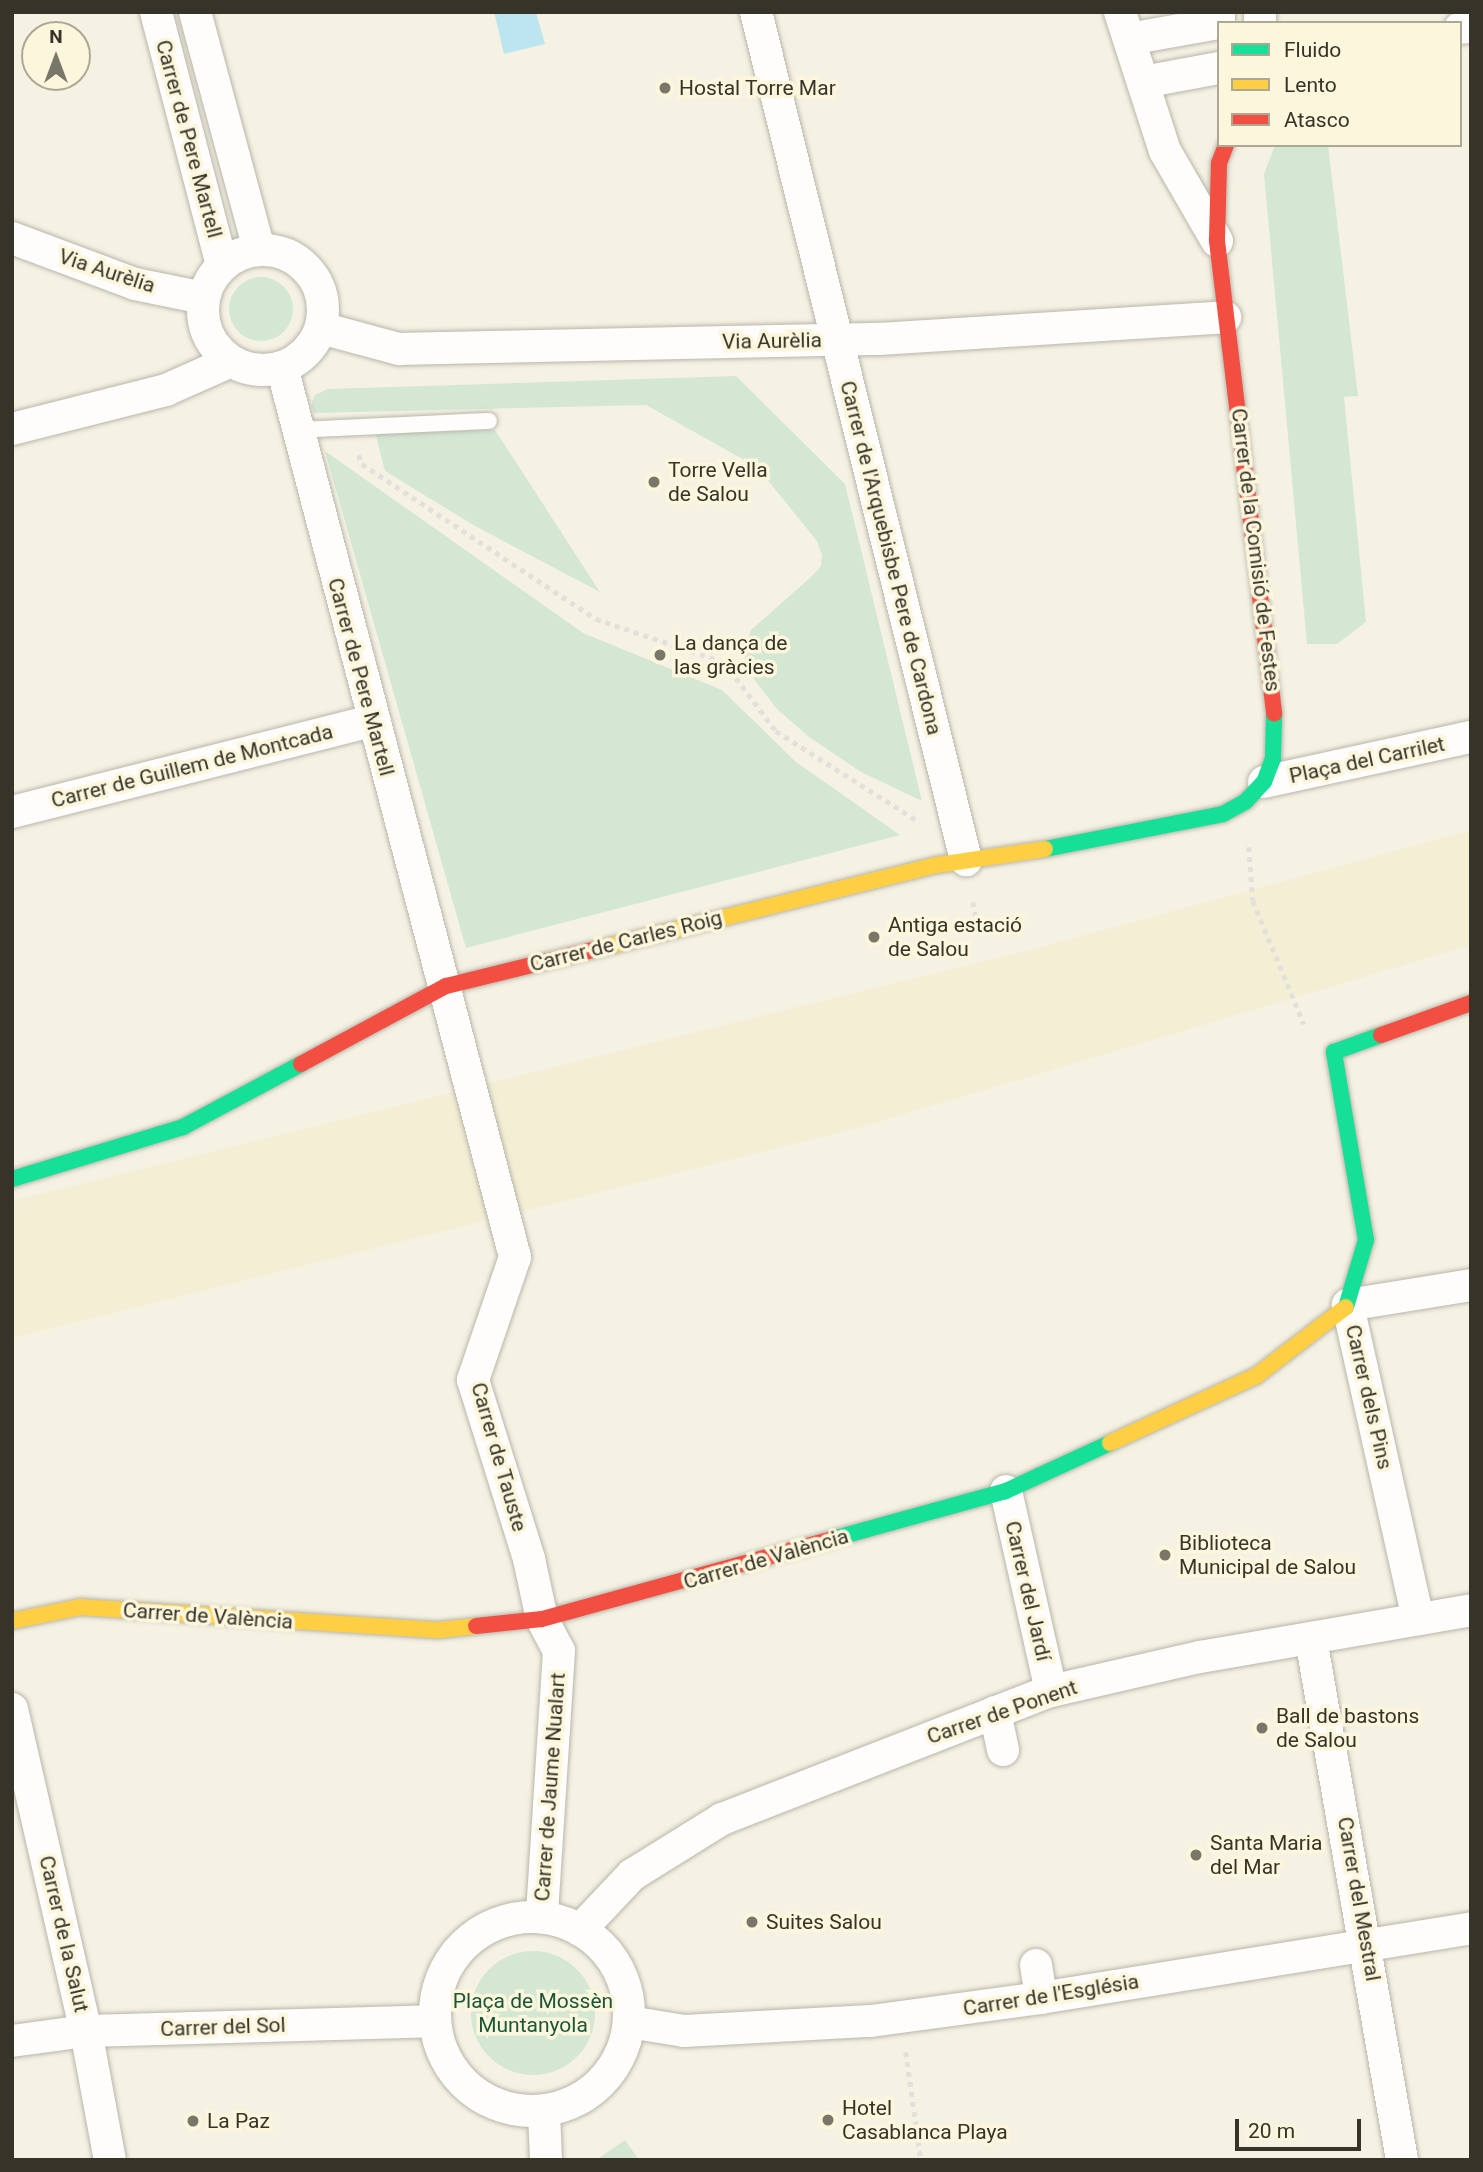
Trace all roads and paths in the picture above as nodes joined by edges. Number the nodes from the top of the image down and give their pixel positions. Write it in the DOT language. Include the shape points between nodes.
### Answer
graph roads {
  1 [pos="156,12"];
  2 [pos="195,12"];
  3 [pos="756,12"];
  4 [pos="1217,23"];
  5 [pos="1124,26"];
  6 [pos="1217,68"];
  7 [pos="1143,82"];
  8 [pos="1225,147"];
  9 [pos="12,238"];
  10 [pos="1216,241"];
  11 [pos="259,250"];
  12 [pos="222,266"];
  13 [pos="204,298"];
  14 [pos="1225,317"];
  15 [pos="321,327"];
  16 [pos="835,340"];
  17 [pos="231,361"];
  18 [pos="282,367"];
  19 [pos="489,421"];
  20 [pos="349,428"];
  21 [pos="12,429"];
  22 [pos="298,430"];
  23 [pos="372,722"];
  24 [pos="1471,737"];
  25 [pos="1255,791"];
  26 [pos="12,812"];
  27 [pos="966,860"];
  28 [pos="446,986"];
  29 [pos="1471,1003"];
  30 [pos="1307,1031"];
  31 [pos="12,1179"];
  32 [pos="514,1257"];
  33 [pos="1471,1285"];
  34 [pos="1348,1305"];
  35 [pos="1006,1491"];
  36 [pos="1471,1610"];
  37 [pos="542,1619"];
  38 [pos="1418,1619"];
  39 [pos="12,1621"];
  40 [pos="1311,1639"];
  41 [pos="1051,1691"];
  42 [pos="12,1709"];
  43 [pos="995,1712"];
  44 [pos="1003,1750"];
  45 [pos="542,1917"];
  46 [pos="1471,1928"];
  47 [pos="580,1930"];
  48 [pos="1367,1942"];
  49 [pos="1036,1965"];
  50 [pos="1041,1998"];
  51 [pos="902,2017"];
  52 [pos="434,2021"];
  53 [pos="629,2022"];
  54 [pos="86,2031"];
  55 [pos="12,2041"];
  56 [pos="544,2112"];
  57 [pos="110,2160"];
  58 [pos="546,2160"];
  59 [pos="921,2160"];
  60 [pos="1402,2160"];
  1 -- 12 [label="street, Carrer de Pere Martell"];
  2 -- 11 [label="street, Carrer de Pere Martell"];
  3 -- 16 [label="street, Carrer de l'Arquebisbe Pere de Cardona"];
  4 -- 5 [label="street"];
  5 -- 7 [label="street"];
  6 -- 7 [label="street"];
  7 -- 10 [label="street" via="1165,151"];
  8 -- 10 [label="street, Carrer de la Comisió de Festes" via="1219,163"];
  9 -- 13 [label="street, Via Aurèlia" via="135,284"];
  10 -- 14 [label="street, Carrer de la Comisió de Festes"];
  11 -- 12 [label="street"];
  11 -- 15 [label="street" via="287,256 310,273 323,309"];
  12 -- 13 [label="street"];
  13 -- 17 [label="street" via="208,334"];
  14 -- 16 [label="street, Via Aurèlia"];
  14 -- 25 [label="street, Carrer de la Comisió de Festes" via="1275,699 1273,759"];
  15 -- 16 [label="street, Via Aurèlia" via="399,349"];
  15 -- 18 [label="street" via="312,345"];
  16 -- 27 [label="street, Carrer de l'Arquebisbe Pere de Cardona"];
  17 -- 18 [label="street" via="247,369"];
  17 -- 21 [label="street" via="166,390"];
  18 -- 22 [label="street, Carrer de Pere Martell"];
  19 -- 20 [label="lane"];
  20 -- 22 [label="lane"];
  20 -- 27 [label="path" via="362,464 596,619 724,662 776,730 912,817"];
  22 -- 23 [label="street, Carrer de Pere Martell"];
  23 -- 26 [label="street, Carrer de Guillem de Montcada"];
  23 -- 28 [label="street, Carrer de Pere Martell"];
  24 -- 25 [label="street, Plaça del Carrilet"];
  25 -- 27 [label="street, Carrer de Carles Roig" via="1223,814 1108,840"];
  25 -- 30 [label="path" via="1253,901"];
  27 -- 28 [label="street, Carrer de Carles Roig"];
  28 -- 31 [label="street, Carrer de Carles Roig" via="183,1127"];
  28 -- 32 [label="street, Carrer de Pere Martell"];
  29 -- 34 [label="street, Carrer dels Pins" via="1334,1052 1366,1240"];
  32 -- 37 [label="street, Carrer de Tauste" via="472,1380 529,1559"];
  33 -- 34 [label="street, Carrer de València"];
  34 -- 35 [label="street, Carrer de València" via="1256,1376"];
  34 -- 38 [label="street, Carrer dels Pins"];
  35 -- 37 [label="street, Carrer de València"];
  35 -- 41 [label="street, Carrer del Jardí"];
  36 -- 38 [label="street, Carrer de Ponent"];
  37 -- 39 [label="street, Carrer de València" via="439,1630 80,1607"];
  37 -- 45 [label="street, Carrer de Jaume Nualart" via="559,1651"];
  38 -- 40 [label="street, Carrer de Ponent"];
  40 -- 41 [label="street, Carrer de Ponent" via="1200,1657"];
  40 -- 48 [label="street, Carrer del Mestral"];
  41 -- 43 [label="street, Carrer de Ponent"];
  42 -- 54 [label="street, Carrer de la Salut"];
  43 -- 44 [label="street"];
  43 -- 47 [label="street, Carrer de Ponent" via="722,1819 632,1875"];
  45 -- 47 [label="street"];
  45 -- 52 [label="street" via="508,1920 478,1933 453,1957 438,1987"];
  46 -- 48 [label="street, Carrer de l'Església"];
  47 -- 53 [label="street" via="605,1949 622,1976"];
  48 -- 50 [label="street, Carrer de l'Església"];
  48 -- 60 [label="street, Carrer del Mestral"];
  49 -- 50 [label="street"];
  50 -- 51 [label="street, Carrer de l'Església"];
  51 -- 53 [label="street, Carrer de l'Església" via="684,2031"];
  51 -- 59 [label="path"];
  52 -- 54 [label="street, Carrer del Sol"];
  52 -- 56 [label="street" via="445,2059 469,2090 505,2108"];
  53 -- 56 [label="street" via="628,2039 610,2074 581,2099"];
  54 -- 55 [label="street, Carrer del Sol"];
  54 -- 57 [label="street, Carrer de la Salut"];
  56 -- 58 [label="street"];
}
